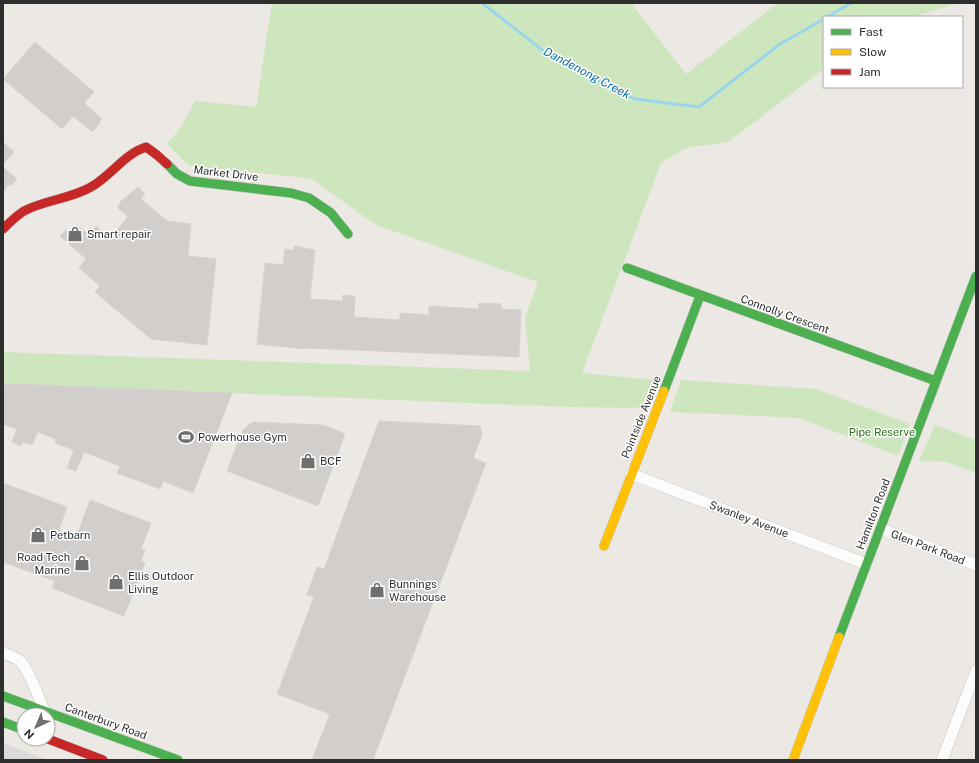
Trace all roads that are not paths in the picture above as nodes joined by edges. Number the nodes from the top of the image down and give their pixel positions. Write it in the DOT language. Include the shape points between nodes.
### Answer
graph roads {
  1 [pos="3,229"];
  2 [pos="348,234"];
  3 [pos="627,268"];
  4 [pos="976,276"];
  5 [pos="700,296"];
  6 [pos="936,381"];
  7 [pos="631,474"];
  8 [pos="881,529"];
  9 [pos="604,546"];
  10 [pos="866,564"];
  11 [pos="976,565"];
  12 [pos="3,653"];
  13 [pos="976,671"];
  14 [pos="3,696"];
  15 [pos="32,707"];
  16 [pos="43,707"];
  17 [pos="56,716"];
  18 [pos="3,722"];
  19 [pos="16,727"];
  20 [pos="56,742"];
  21 [pos="103,760"];
  22 [pos="178,760"];
  23 [pos="793,760"];
  24 [pos="942,760"];
  1 -- 2 [label="street, Market Drive" via="28,209 72,196 91,187 137,150 146,147 172,171 190,181 291,192 309,198 331,213"];
  3 -- 5 [label="street, Connolly Crescent"];
  4 -- 6 [label="street, Hamilton Road"];
  5 -- 6 [label="street, Connolly Crescent"];
  5 -- 7 [label="street, Pointside Avenue"];
  6 -- 8 [label="street, Hamilton Road"];
  7 -- 9 [label="street, Pointside Avenue"];
  7 -- 10 [label="street, Swanley Avenue"];
  8 -- 10 [label="street, Hamilton Road"];
  8 -- 11 [label="street, Glen Park Road"];
  10 -- 23 [label="street, Hamilton Road"];
  12 -- 16 [label="street" via="20,661"];
  13 -- 24 [label="street"];
  14 -- 15 [label="street, Canterbury Road"];
  17 -- 22 [label="street, Canterbury Road"];
  18 -- 19 [label="street"];
  20 -- 21 [label="street"];
}
